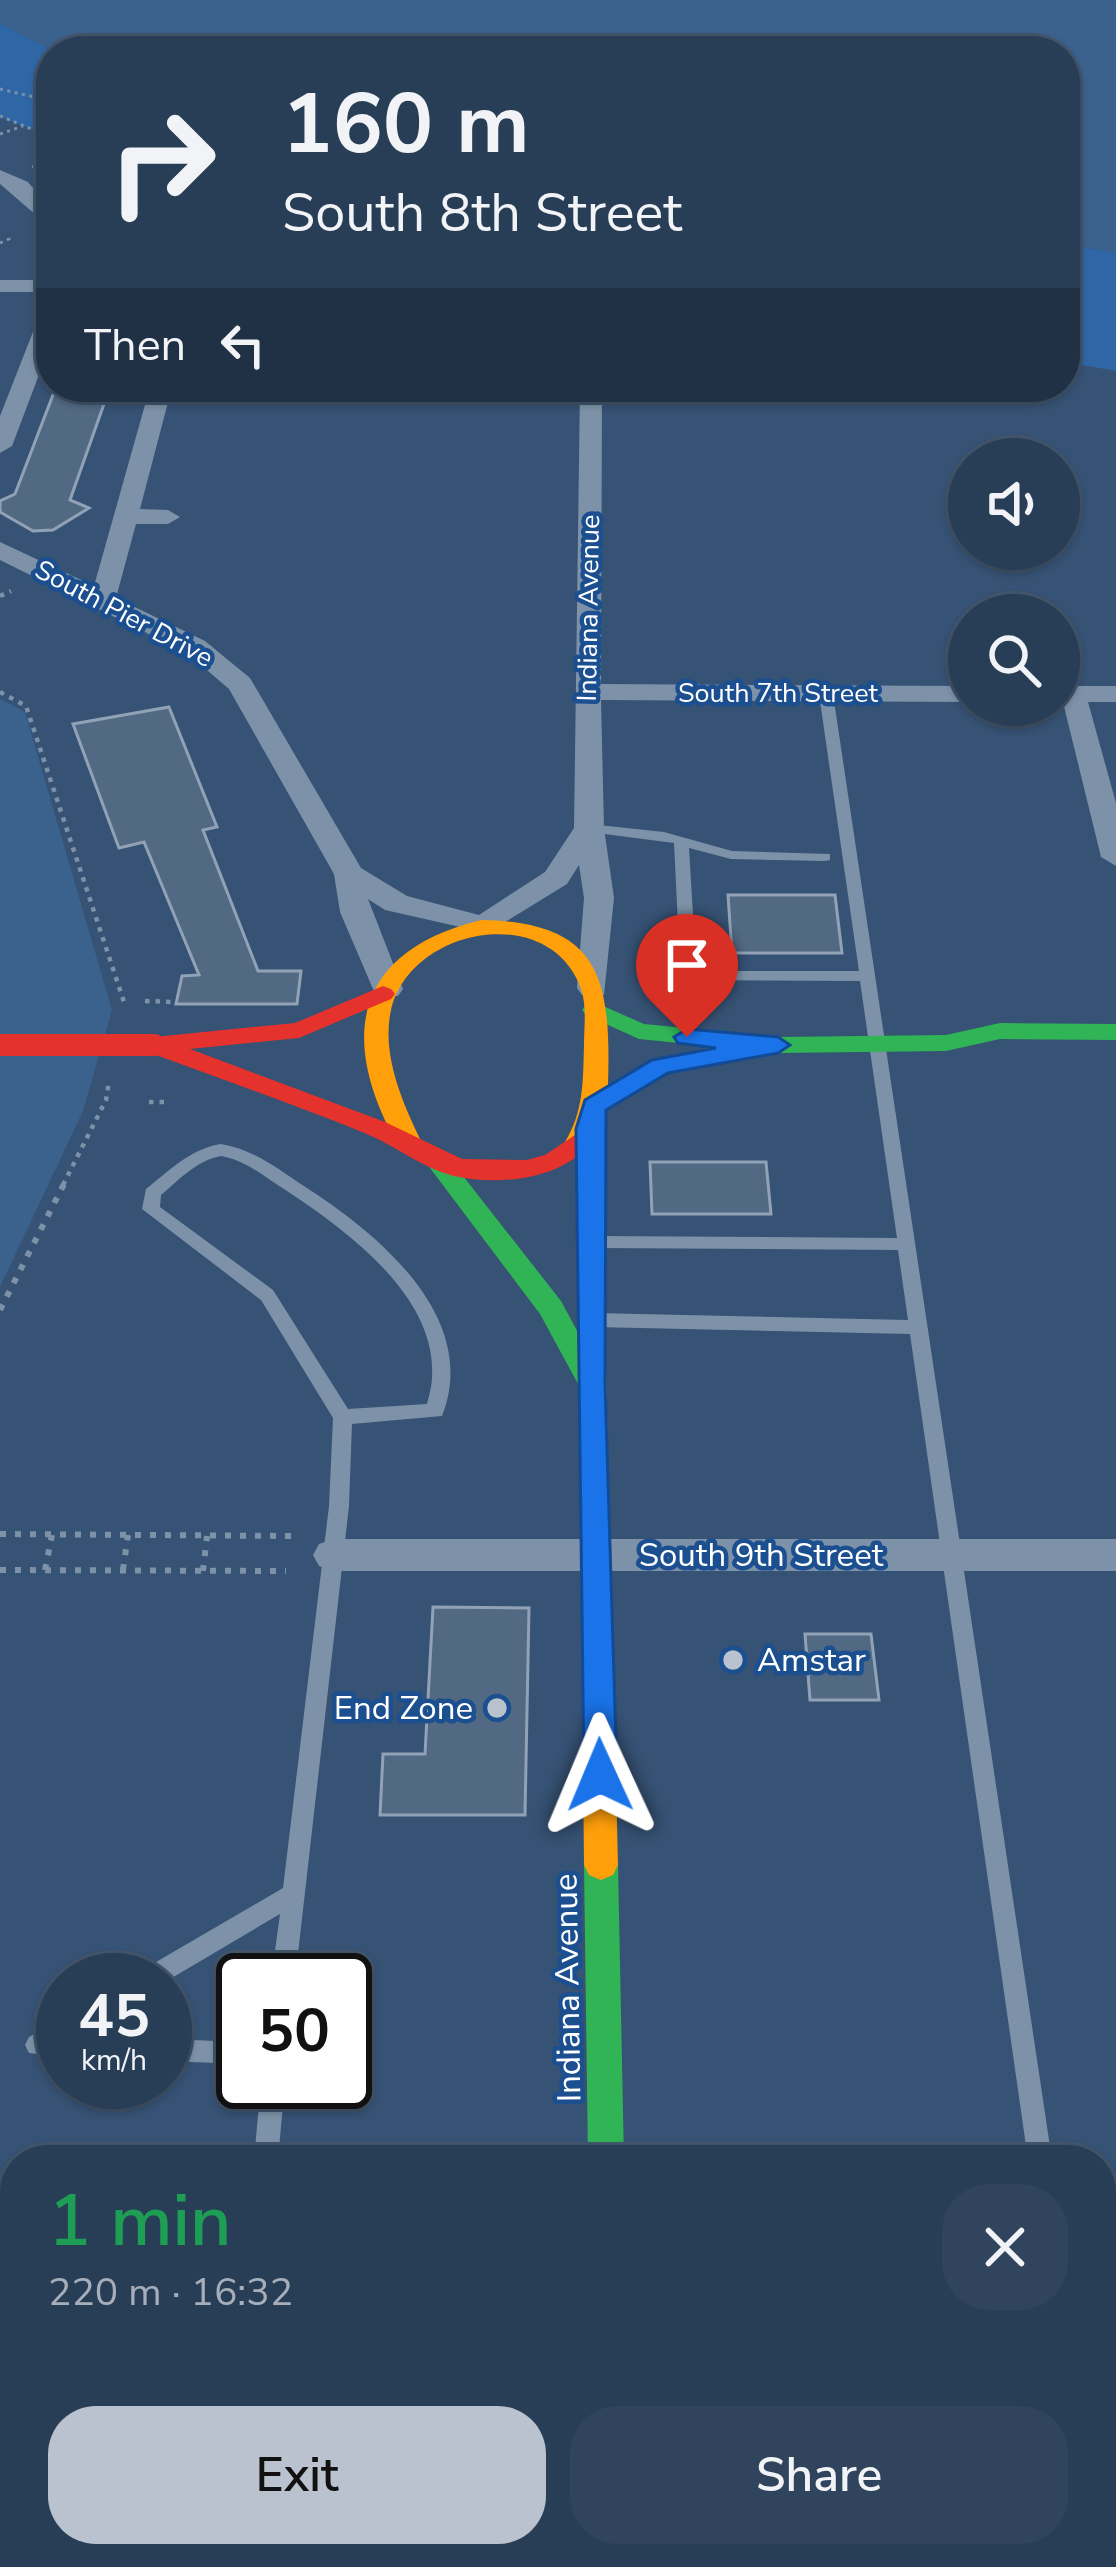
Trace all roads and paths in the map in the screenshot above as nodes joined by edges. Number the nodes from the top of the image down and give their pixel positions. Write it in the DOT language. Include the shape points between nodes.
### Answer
graph roads {
  1 [pos="0,89"];
  2 [pos="36,97"];
  3 [pos="0,116"];
  4 [pos="23,126"];
  5 [pos="36,131"];
  6 [pos="0,134"];
  7 [pos="6,183"];
  8 [pos="36,209"];
  9 [pos="6,235"];
  10 [pos="0,242"];
  11 [pos="0,286"];
  12 [pos="36,286"];
  13 [pos="36,349"];
  14 [pos="157,402"];
  15 [pos="591,402"];
  16 [pos="6,418"];
  17 [pos="0,446"];
  18 [pos="126,516"];
  19 [pos="168,517"];
  20 [pos="0,550"];
  21 [pos="11,591"];
  22 [pos="0,596"];
  23 [pos="103,599"];
  24 [pos="0,692"];
  25 [pos="587,692"];
  26 [pos="826,694"];
  27 [pos="948,694"];
  28 [pos="1080,694"];
  29 [pos="1116,694"];
  30 [pos="1075,726"];
  31 [pos="589,828"];
  32 [pos="681,842"];
  33 [pos="825,856"];
  34 [pos="1116,857"];
  35 [pos="349,874"];
  36 [pos="483,924"];
  37 [pos="868,976"];
  38 [pos="385,991"];
  39 [pos="594,999"];
  40 [pos="146,1001"];
  41 [pos="174,1002"];
  42 [pos="121,1024"];
  43 [pos="1116,1032"];
  44 [pos="946,1043"];
  45 [pos="879,1044"];
  46 [pos="0,1045"];
  47 [pos="154,1045"];
  48 [pos="778,1045"];
  49 [pos="1116,1056"];
  50 [pos="113,1062"];
  51 [pos="149,1102"];
  52 [pos="165,1102"];
  53 [pos="592,1117"];
  54 [pos="409,1143"];
  55 [pos="440,1164"];
  56 [pos="590,1242"];
  57 [pos="905,1244"];
  58 [pos="0,1310"];
  59 [pos="590,1320"];
  60 [pos="917,1327"];
  61 [pos="591,1383"];
  62 [pos="344,1417"];
  63 [pos="0,1534"];
  64 [pos="52,1534"];
  65 [pos="128,1535"];
  66 [pos="207,1536"];
  67 [pos="294,1536"];
  68 [pos="334,1555"];
  69 [pos="597,1555"];
  70 [pos="1116,1555"];
  71 [pos="949,1556"];
  72 [pos="0,1570"];
  73 [pos="45,1570"];
  74 [pos="123,1570"];
  75 [pos="203,1571"];
  76 [pos="286,1571"];
  77 [pos="291,1895"];
  78 [pos="192,1953"];
  79 [pos="286,1953"];
  80 [pos="271,2109"];
  81 [pos="267,2145"];
  82 [pos="606,2145"];
  83 [pos="1038,2145"];
  1 -- 2 [label="path"];
  3 -- 4 [label="path"];
  4 -- 5 [label="path"];
  4 -- 6 [label="path"];
  7 -- 8 [label="street"];
  9 -- 10 [label="path"];
  11 -- 12 [label="street"];
  13 -- 16 [label="street"];
  14 -- 18 [label="street"];
  15 -- 25 [label="street, Indiana Avenue"];
  16 -- 17 [label="street"];
  18 -- 19 [label="street"];
  18 -- 23 [label="street"];
  20 -- 23 [label="street, South Pier Drive"];
  21 -- 22 [label="path"];
  23 -- 35 [label="street, South Pier Drive" via="196,646 232,675"];
  24 -- 42 [label="path" via="26,706 125,1005"];
  25 -- 26 [label="street, South 7th Street"];
  25 -- 31 [label="street, Indiana Avenue"];
  26 -- 27 [label="street, South 7th Street"];
  26 -- 37 [label="lane"];
  28 -- 29 [label="street"];
  30 -- 34 [label="street"];
  31 -- 32 [label="lane"];
  31 -- 36 [label="street" via="556,878"];
  31 -- 39 [label="street, Indiana Avenue" via="598,874"];
  32 -- 33 [label="lane" via="731,855"];
  32 -- 37 [label="lane" via="688,966 701,976"];
  35 -- 36 [label="street, South Pier Drive" via="395,903"];
  35 -- 38 [label="street, South Pier Drive"];
  36 -- 38 [label="main road" via="410,959"];
  36 -- 39 [label="main road" via="521,927 553,941"];
  37 -- 45 [label="lane"];
  38 -- 47 [label="main road" via="299,1030"];
  38 -- 54 [label="main road" via="384,1089"];
  39 -- 48 [label="main road" via="639,1031"];
  39 -- 53 [label="main road"];
  40 -- 41 [label="path"];
  43 -- 44 [label="main road" via="1000,1031"];
  44 -- 45 [label="main road"];
  44 -- 49 [label="main road" via="998,1053"];
  45 -- 48 [label="main road"];
  45 -- 57 [label="lane"];
  46 -- 47 [label="main road, bridge"];
  47 -- 54 [label="main road"];
  48 -- 53 [label="main road" via="661,1066"];
  50 -- 58 [label="path" via="106,1100"];
  51 -- 52 [label="path"];
  53 -- 55 [label="main road" via="566,1154 541,1165 492,1171"];
  53 -- 56 [label="main road, Indiana Avenue"];
  54 -- 55 [label="main road"];
  55 -- 61 [label="main road, Indiana Avenue" via="551,1308"];
  56 -- 57 [label="lane"];
  56 -- 59 [label="main road, Indiana Avenue"];
  57 -- 60 [label="lane"];
  59 -- 60 [label="lane"];
  59 -- 61 [label="main road, Indiana Avenue"];
  60 -- 71 [label="lane"];
  61 -- 69 [label="main road, Indiana Avenue"];
  62 -- 62 [label="lane" via="435,1412 445,1385 443,1352 407,1283 343,1217 233,1151 207,1151 152,1193 151,1209 267,1295"];
  62 -- 68 [label="lane"];
  63 -- 64 [label="path"];
  64 -- 65 [label="path"];
  64 -- 73 [label="path"];
  65 -- 66 [label="path"];
  65 -- 74 [label="path"];
  66 -- 67 [label="path"];
  66 -- 75 [label="path"];
  68 -- 69 [label="street, South 9th Street"];
  68 -- 77 [label="lane"];
  69 -- 71 [label="street, South 9th Street"];
  69 -- 82 [label="main road, Indiana Avenue"];
  70 -- 71 [label="street, South 9th Street"];
  71 -- 83 [label="lane"];
  72 -- 73 [label="path"];
  73 -- 74 [label="path"];
  74 -- 75 [label="path"];
  75 -- 76 [label="path"];
  77 -- 78 [label="lane"];
  77 -- 79 [label="lane"];
  80 -- 81 [label="lane"];
}
